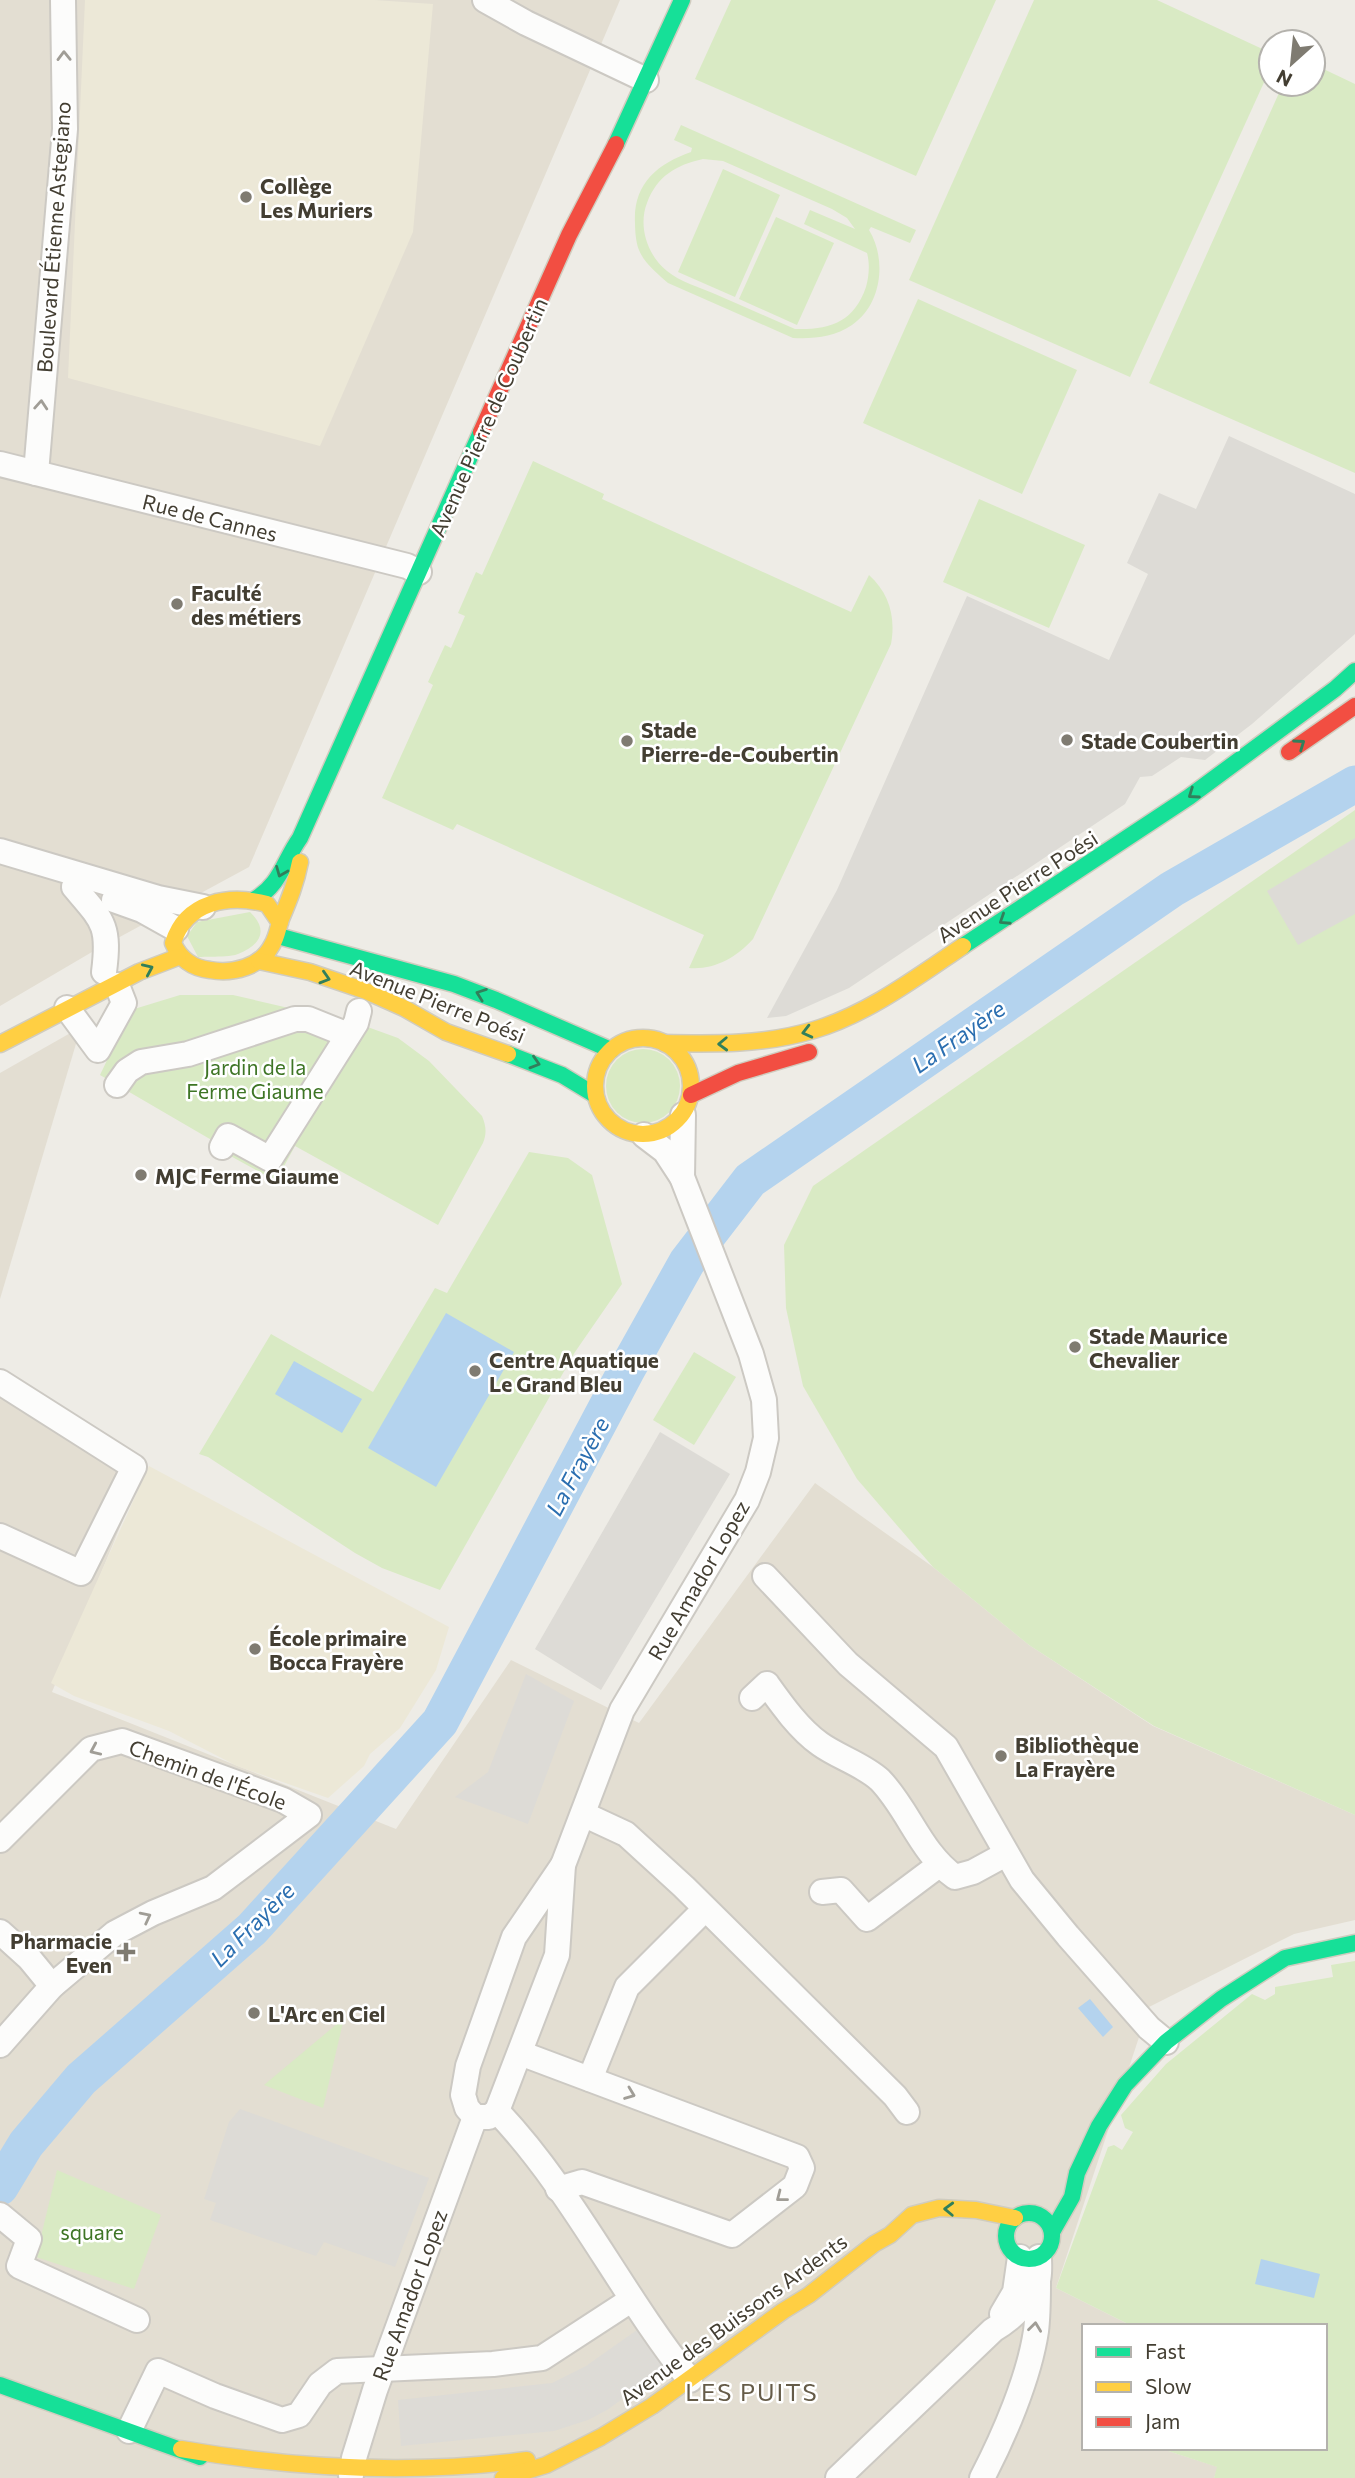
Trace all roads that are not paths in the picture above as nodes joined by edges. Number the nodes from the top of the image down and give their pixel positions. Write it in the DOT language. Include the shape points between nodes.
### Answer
graph roads {
  1 [pos="63,0"];
  2 [pos="485,0"];
  3 [pos="682,0"];
  4 [pos="646,80"];
  5 [pos="0,464"];
  6 [pos="36,473"];
  7 [pos="419,572"];
  8 [pos="1355,671"];
  9 [pos="1355,706"];
  10 [pos="1277,760"];
  11 [pos="300,838"];
  12 [pos="0,851"];
  13 [pos="0,865"];
  14 [pos="74,887"];
  15 [pos="254,900"];
  16 [pos="203,907"];
  17 [pos="279,929"];
  18 [pos="321,930"];
  19 [pos="174,933"];
  20 [pos="152,947"];
  21 [pos="178,957"];
  22 [pos="259,961"];
  23 [pos="377,961"];
  24 [pos="115,972"];
  25 [pos="67,1007"];
  26 [pos="359,1011"];
  27 [pos="0,1028"];
  28 [pos="348,1035"];
  29 [pos="664,1043"];
  30 [pos="0,1044"];
  31 [pos="823,1046"];
  32 [pos="611,1050"];
  33 [pos="117,1085"];
  34 [pos="595,1095"];
  35 [pos="687,1105"];
  36 [pos="644,1135"];
  37 [pos="222,1147"];
  38 [pos="682,1177"];
  39 [pos="0,1382"];
  40 [pos="0,1536"];
  41 [pos="765,1576"];
  42 [pos="752,1698"];
  43 [pos="583,1814"];
  44 [pos="0,1840"];
  45 [pos="1006,1854"];
  46 [pos="563,1865"];
  47 [pos="939,1865"];
  48 [pos="822,1892"];
  49 [pos="705,1909"];
  50 [pos="0,1932"];
  51 [pos="1355,1943"];
  52 [pos="52,1986"];
  53 [pos="1166,2042"];
  54 [pos="0,2045"];
  55 [pos="520,2053"];
  56 [pos="590,2079"];
  57 [pos="907,2112"];
  58 [pos="486,2114"];
  59 [pos="1077,2173"];
  60 [pos="558,2189"];
  61 [pos="0,2215"];
  62 [pos="1038,2215"];
  63 [pos="1016,2218"];
  64 [pos="946,2224"];
  65 [pos="986,2232"];
  66 [pos="1052,2232"];
  67 [pos="890,2235"];
  68 [pos="1026,2259"];
  69 [pos="631,2300"];
  70 [pos="137,2320"];
  71 [pos="1000,2326"];
  72 [pos="383,2370"];
  73 [pos="1025,2371"];
  74 [pos="690,2379"];
  75 [pos="0,2385"];
  76 [pos="129,2431"];
  77 [pos="601,2437"];
  78 [pos="180,2449"];
  79 [pos="847,2470"];
  80 [pos="236,2473"];
  81 [pos="351,2477"];
  82 [pos="503,2478"];
  83 [pos="982,2478"];
  6 -- 1 [label="street, Boulevard Étienne Astegiano, one-way" via="65,129"];
  2 -- 4 [label="street"];
  3 -- 4 [label="main road, Avenue Pierre de Coubertin"];
  4 -- 7 [label="main road, Avenue Pierre de Coubertin" via="569,235"];
  5 -- 6 [label="street, Rue de Cannes"];
  6 -- 7 [label="street, Rue de Cannes"];
  7 -- 11 [label="main road, Avenue Pierre de Coubertin"];
  8 -- 29 [label="main road, Avenue Pierre Poési, one-way" via="1189,797 857,1013 782,1038 732,1044"];
  10 -- 9 [label="main road, one-way"];
  11 -- 15 [label="main road, Avenue Pierre de Coubertin, one-way" via="290,849 278,883"];
  11 -- 17 [label="main road, Avenue Pierre de Coubertin" via="299,894"];
  12 -- 16 [label="street"];
  13 -- 14 [label="street"];
  14 -- 19 [label="street" via="134,907"];
  14 -- 24 [label="street" via="99,915"];
  15 -- 16 [label="main road" via="227,899"];
  15 -- 17 [label="main road" via="267,904"];
  16 -- 19 [label="main road"];
  17 -- 22 [label="main road"];
  17 -- 23 [label="main road, Avenue Pierre Poési"];
  18 -- 23 [label="main road, Avenue Pierre Poési"];
  19 -- 20 [label="main road"];
  19 -- 21 [label="main road"];
  21 -- 22 [label="main road" via="208,972 232,971"];
  24 -- 21 [label="main road, one-way" via="139,972"];
  22 -- 34 [label="main road, Avenue Pierre Poési, one-way" via="366,991 450,1034 550,1068"];
  32 -- 23 [label="main road, Avenue Pierre Poési, one-way" via="499,1000"];
  24 -- 25 [label="main road"];
  24 -- 25 [label="street" via="124,1003 98,1050"];
  24 -- 27 [label="main road"];
  25 -- 30 [label="main road"];
  26 -- 28 [label="street"];
  28 -- 33 [label="street" via="308,1019 295,1019 188,1054 141,1062"];
  28 -- 37 [label="street" via="270,1158 228,1136"];
  29 -- 32 [label="main road" via="636,1038"];
  29 -- 35 [label="main road" via="687,1065 691,1080"];
  31 -- 35 [label="main road" via="738,1073"];
  32 -- 34 [label="main road" via="595,1078"];
  34 -- 36 [label="main road" via="612,1124"];
  35 -- 36 [label="main road" via="672,1125"];
  35 -- 38 [label="street"];
  36 -- 38 [label="street" via="665,1152"];
  38 -- 43 [label="street, Rue Amador Lopez" via="751,1354 764,1400 766,1438 747,1500 622,1710"];
  39 -- 40 [label="street" via="134,1467 81,1573"];
  41 -- 45 [label="street" via="848,1664 946,1747"];
  42 -- 47 [label="street" via="767,1684 818,1743 878,1779"];
  43 -- 46 [label="street, Rue Amador Lopez"];
  43 -- 49 [label="street" via="626,1834"];
  52 -- 44 [label="street, Chemin de l'École, one-way" via="115,1933 214,1888 309,1815 283,1800 122,1741 91,1749"];
  45 -- 47 [label="street" via="955,1877"];
  45 -- 53 [label="street" via="1068,1936"];
  46 -- 55 [label="street, Rue Amador Lopez" via="557,1955"];
  46 -- 58 [label="street, Rue Amador Lopez" via="514,1937 468,2066 463,2095 467,2108"];
  47 -- 48 [label="street" via="867,1919 841,1890"];
  49 -- 56 [label="street" via="627,1987"];
  49 -- 57 [label="street"];
  50 -- 52 [label="street"];
  51 -- 53 [label="main road" via="1285,1958"];
  52 -- 54 [label="street, Chemin de l'École"];
  53 -- 59 [label="main road" via="1125,2085"];
  55 -- 56 [label="street"];
  55 -- 58 [label="street, Rue Amador Lopez"];
  56 -- 60 [label="street, one-way" via="797,2157 802,2168 795,2186 732,2235 582,2182"];
  58 -- 60 [label="street" via="516,2131"];
  58 -- 72 [label="street, Rue Amador Lopez"];
  59 -- 62 [label="main road"];
  59 -- 66 [label="main road" via="1072,2197"];
  60 -- 69 [label="street"];
  61 -- 70 [label="street" via="29,2239 19,2266"];
  62 -- 63 [label="main road"];
  62 -- 66 [label="main road"];
  63 -- 67 [label="main road, Avenue des Buissons Ardents, one-way" via="939,2208 912,2215"];
  63 -- 68 [label="main road" via="1008,2227"];
  64 -- 67 [label="main road, Avenue des Buissons Ardents"];
  65 -- 68 [label="main road"];
  66 -- 68 [label="main road" via="1050,2246"];
  67 -- 74 [label="main road, Avenue des Buissons Ardents"];
  68 -- 71 [label="street"];
  73 -- 68 [label="street, one-way" via="1036,2331"];
  69 -- 72 [label="street" via="542,2358"];
  69 -- 74 [label="street"];
  71 -- 73 [label="street"];
  71 -- 79 [label="street"];
  72 -- 76 [label="street" via="337,2371 320,2384 299,2415 282,2420 158,2371"];
  72 -- 81 [label="street, Rue Amador Lopez"];
  73 -- 83 [label="street" via="1002,2441"];
  74 -- 77 [label="main road, Avenue des Buissons Ardents"];
  75 -- 76 [label="main road, Avenue des Buissons Ardents"];
  76 -- 78 [label="main road, Avenue des Buissons Ardents"];
  77 -- 81 [label="main road, Avenue des Buissons Ardents" via="520,2463 458,2474"];
  77 -- 82 [label="main road, Avenue des Buissons Ardents" via="546,2465"];
  78 -- 80 [label="main road, Avenue des Buissons Ardents"];
  78 -- 81 [label="main road, Avenue des Buissons Ardents"];
}
